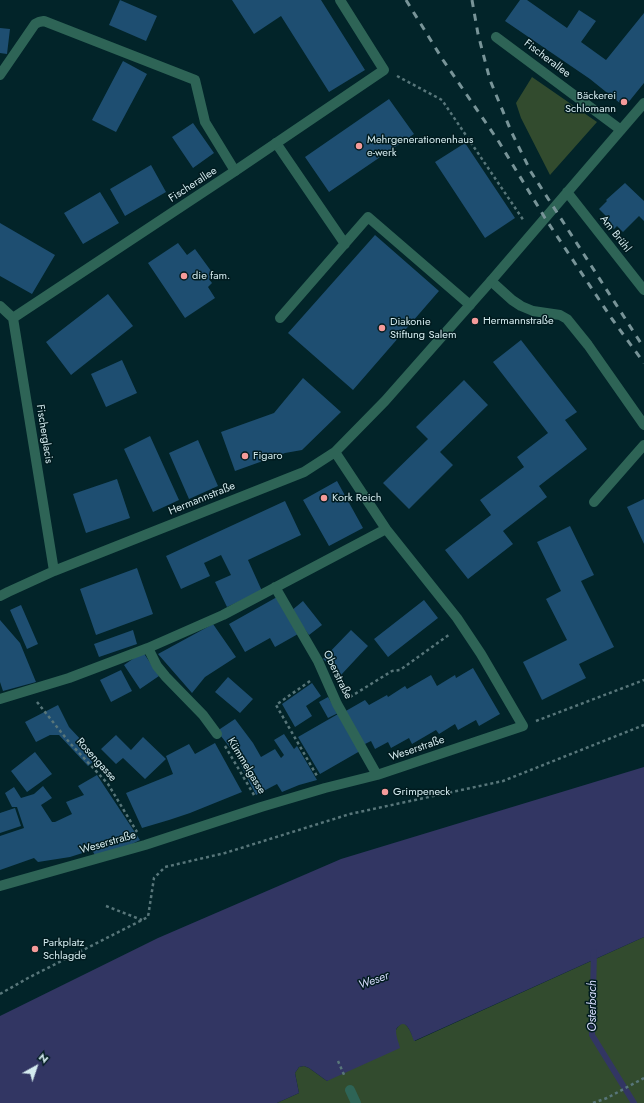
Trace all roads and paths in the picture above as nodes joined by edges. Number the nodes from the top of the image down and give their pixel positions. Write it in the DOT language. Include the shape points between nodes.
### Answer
graph roads {
  1 [pos="340,0"];
  2 [pos="496,37"];
  3 [pos="384,70"];
  4 [pos="0,75"];
  5 [pos="644,103"];
  6 [pos="621,130"];
  7 [pos="276,144"];
  8 [pos="235,171"];
  9 [pos="567,192"];
  10 [pos="532,233"];
  11 [pos="345,244"];
  12 [pos="491,281"];
  13 [pos="644,290"];
  14 [pos="470,305"];
  15 [pos="0,306"];
  16 [pos="13,318"];
  17 [pos="280,318"];
  18 [pos="644,425"];
  19 [pos="644,445"];
  20 [pos="335,452"];
  21 [pos="594,502"];
  22 [pos="386,529"];
  23 [pos="54,571"];
  24 [pos="275,587"];
  25 [pos="0,596"];
  26 [pos="457,618"];
  27 [pos="148,648"];
  28 [pos="324,672"];
  29 [pos="644,680"];
  30 [pos="28,691"];
  31 [pos="0,699"];
  32 [pos="337,704"];
  33 [pos="644,725"];
  34 [pos="522,726"];
  35 [pos="217,734"];
  36 [pos="377,775"];
  37 [pos="324,788"];
  38 [pos="261,807"];
  39 [pos="145,845"];
  40 [pos="0,886"];
  41 [pos="106,906"];
  42 [pos="142,920"];
  43 [pos="0,994"];
  44 [pos="644,1078"];
  45 [pos="350,1090"];
  46 [pos="356,1103"];
  47 [pos="593,1103"];
  1 -- 3 [label="street"];
  2 -- 6 [label="street, Fischerallee"];
  3 -- 7 [label="street, Fischerallee"];
  3 -- 10 [label="path" via="442,100"];
  4 -- 8 [label="street" via="35,24 44,21 195,80 205,122"];
  5 -- 6 [label="street, Hermannstraße"];
  6 -- 9 [label="street, Hermannstraße"];
  7 -- 8 [label="street, Fischerallee"];
  7 -- 11 [label="street"];
  8 -- 16 [label="street, Fischerallee"];
  9 -- 10 [label="street, Hermannstraße"];
  9 -- 13 [label="street, Am Brühl"];
  10 -- 12 [label="street, Hermannstraße"];
  11 -- 14 [label="street" via="368,217"];
  11 -- 17 [label="street"];
  12 -- 14 [label="street, Hermannstraße"];
  12 -- 18 [label="street" via="521,306 567,319"];
  14 -- 20 [label="street, Hermannstraße" via="385,401"];
  15 -- 16 [label="street"];
  16 -- 23 [label="street, Fischerglacis"];
  19 -- 21 [label="street"];
  20 -- 22 [label="street"];
  20 -- 23 [label="street, Hermannstraße" via="304,472"];
  22 -- 24 [label="street"];
  22 -- 26 [label="street"];
  23 -- 25 [label="street, Hermannstraße"];
  24 -- 27 [label="street" via="223,615"];
  24 -- 28 [label="street, Oberstraße"];
  26 -- 32 [label="path" via="445,627 450,634 400,670 392,671"];
  26 -- 34 [label="street"];
  27 -- 30 [label="street"];
  27 -- 35 [label="street" via="166,677 203,715"];
  28 -- 32 [label="street, Oberstraße"];
  28 -- 37 [label="path" via="276,705"];
  29 -- 34 [label="path"];
  30 -- 31 [label="street"];
  30 -- 39 [label="path, Rosengasse" via="69,742 108,784"];
  32 -- 36 [label="street, Oberstraße"];
  33 -- 42 [label="path" via="504,781 350,814 225,853 165,867 154,878 148,917"];
  34 -- 36 [label="street, Weserstraße"];
  35 -- 38 [label="path, Kümmelgasse"];
  36 -- 37 [label="street, Weserstraße"];
  37 -- 38 [label="street, Weserstraße"];
  38 -- 39 [label="street, Weserstraße"];
  39 -- 40 [label="street, Weserstraße"];
  41 -- 42 [label="path"];
  42 -- 43 [label="path"];
  44 -- 47 [label="path"];
  45 -- 46 [label="street"];
}
